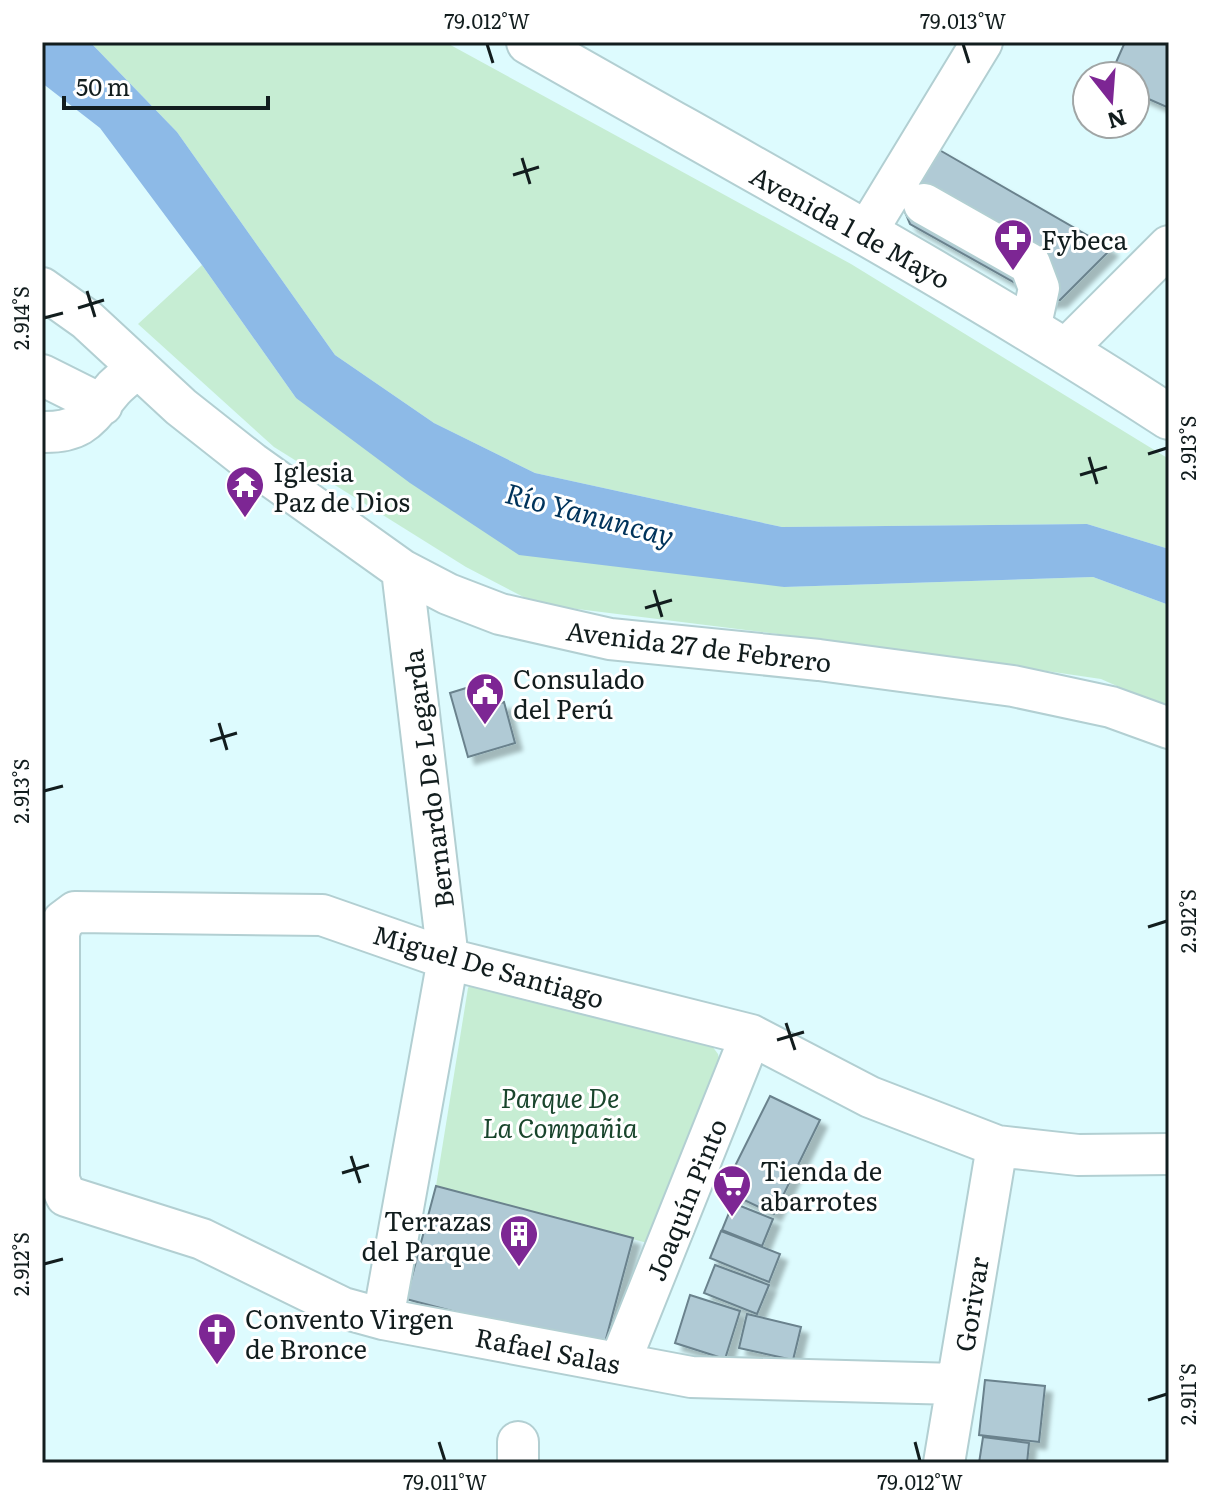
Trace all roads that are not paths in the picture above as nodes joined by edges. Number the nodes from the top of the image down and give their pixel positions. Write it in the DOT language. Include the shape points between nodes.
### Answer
graph roads {
  1 [pos="529,42"];
  2 [pos="982,42"];
  3 [pos="924,204"];
  4 [pos="867,231"];
  5 [pos="1169,246"];
  6 [pos="42,288"];
  7 [pos="1048,339"];
  8 [pos="138,367"];
  9 [pos="42,375"];
  10 [pos="102,405"];
  11 [pos="1169,417"];
  12 [pos="42,432"];
  13 [pos="402,570"];
  14 [pos="1169,728"];
  15 [pos="448,959"];
  16 [pos="751,1035"];
  17 [pos="997,1146"];
  18 [pos="1169,1154"];
  19 [pos="66,1196"];
  20 [pos="383,1319"];
  21 [pos="620,1362"];
  22 [pos="957,1384"];
  23 [pos="944,1463"];
  1 -- 4 [label="main road, Avenida 1 de Mayo"];
  2 -- 4 [label="street"];
  3 -- 7 [label="street" via="1030,264"];
  4 -- 7 [label="main road, Avenida 1 de Mayo"];
  5 -- 7 [label="street"];
  6 -- 8 [label="street, Avenida 27 de Febrero"];
  7 -- 11 [label="main road, Avenida 1 de Mayo"];
  8 -- 10 [label="street"];
  8 -- 13 [label="street, Avenida 27 de Febrero" via="252,463"];
  9 -- 10 [label="street"];
  10 -- 12 [label="street" via="83,425"];
  13 -- 14 [label="street, Avenida 27 de Febrero" via="500,614 610,639 1013,686 1111,707"];
  13 -- 15 [label="street, Bernardo De Legarda"];
  15 -- 16 [label="street, Miguel De Santiago"];
  15 -- 19 [label="street, Miguel De Santiago" via="322,915 75,912 63,921 59,933 59,1180"];
  15 -- 20 [label="street, Bernardo De Legarda"];
  16 -- 17 [label="street, Miguel De Santiago" via="870,1097"];
  16 -- 21 [label="street, Joaquín Pinto"];
  17 -- 18 [label="street, Miguel De Santiago" via="1078,1155"];
  17 -- 22 [label="street, Gorivar"];
  19 -- 20 [label="street, Rafael Salas" via="202,1239 343,1308"];
  20 -- 21 [label="street, Rafael Salas"];
  21 -- 22 [label="street, Rafael Salas" via="691,1377"];
  22 -- 23 [label="street, Gorivar"];
}
